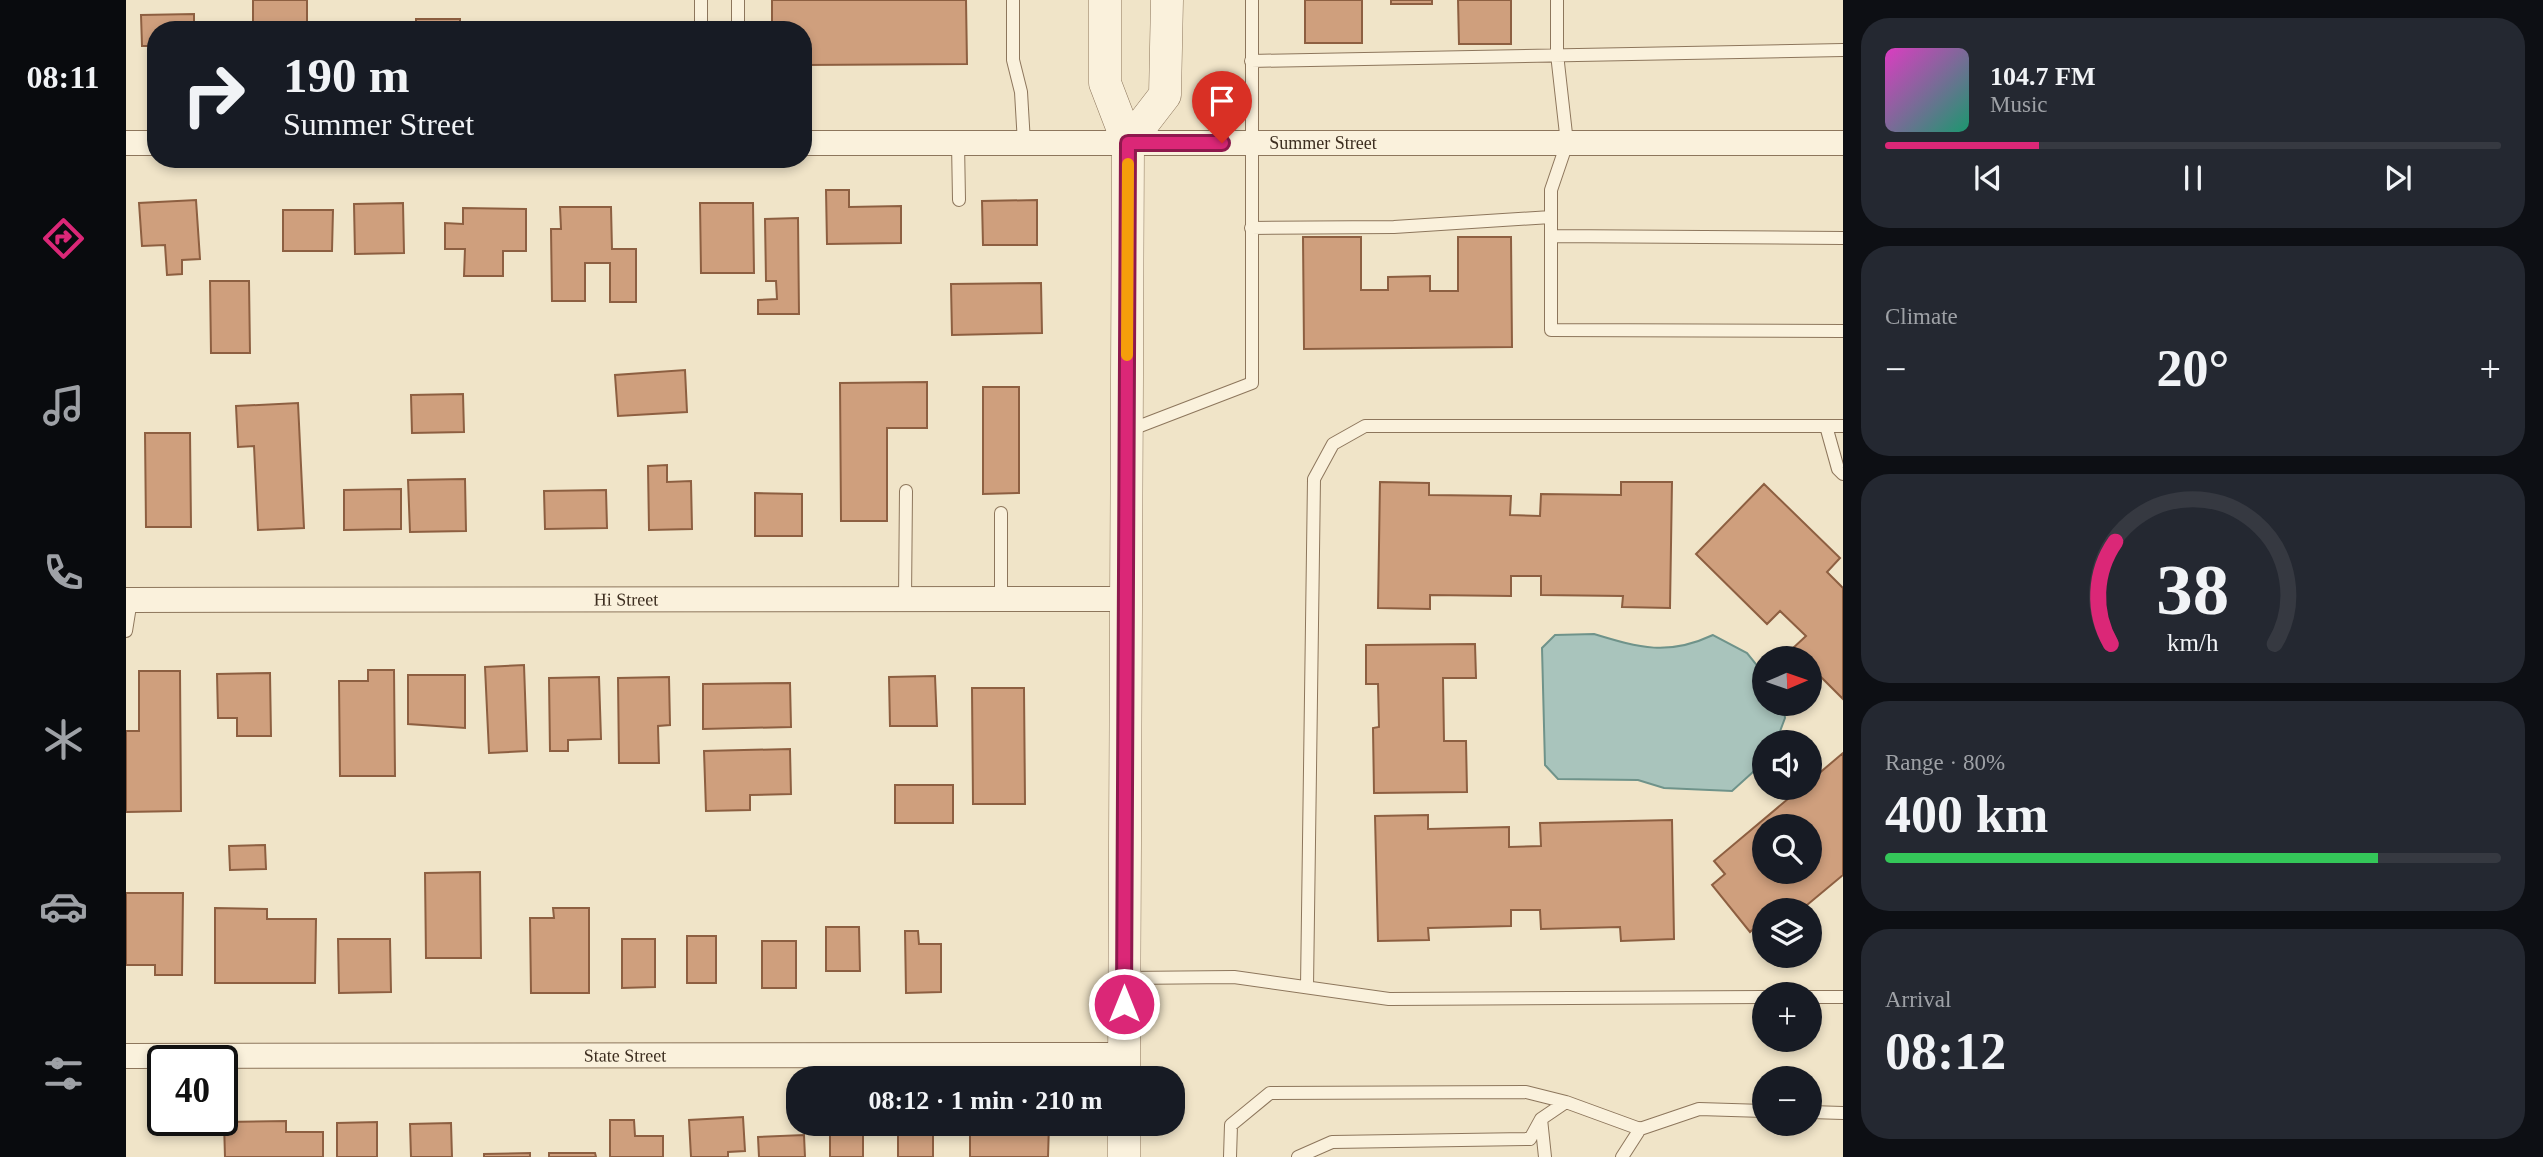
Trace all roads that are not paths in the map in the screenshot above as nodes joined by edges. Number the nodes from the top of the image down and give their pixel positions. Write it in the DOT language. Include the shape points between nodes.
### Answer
graph roads {
  1 [pos="701,0"];
  2 [pos="738,0"];
  3 [pos="1013,0"];
  4 [pos="1105,0"];
  5 [pos="1167,0"];
  6 [pos="1252,0"];
  7 [pos="1557,0"];
  8 [pos="701,21"];
  9 [pos="738,21"];
  10 [pos="1843,50"];
  11 [pos="1558,54"];
  12 [pos="1251,61"];
  13 [pos="126,143"];
  14 [pos="147,143"];
  15 [pos="812,143"];
  16 [pos="958,143"];
  17 [pos="1024,143"];
  18 [pos="1128,143"];
  19 [pos="1250,143"];
  20 [pos="1567,143"];
  21 [pos="1843,143"];
  22 [pos="959,200"];
  23 [pos="1551,217"];
  24 [pos="1251,228"];
  25 [pos="1551,236"];
  26 [pos="1843,238"];
  27 [pos="1843,331"];
  28 [pos="1826,426"];
  29 [pos="1843,426"];
  30 [pos="1127,431"];
  31 [pos="1843,474"];
  32 [pos="906,491"];
  33 [pos="1001,513"];
  34 [pos="905,599"];
  35 [pos="1001,599"];
  36 [pos="1126,599"];
  37 [pos="129,600"];
  38 [pos="126,631"];
  39 [pos="1124,978"];
  40 [pos="1307,987"];
  41 [pos="1840,994"];
  42 [pos="1822,996"];
  43 [pos="1752,997"];
  44 [pos="126,1056"];
  45 [pos="1033,1066"];
  46 [pos="1124,1066"];
  47 [pos="1566,1102"];
  48 [pos="1752,1111"];
  49 [pos="1822,1112"];
  50 [pos="1843,1113"];
  51 [pos="1541,1119"];
  52 [pos="1640,1129"];
  53 [pos="1124,1136"];
  54 [pos="1124,1157"];
  55 [pos="1230,1157"];
  56 [pos="1298,1157"];
  57 [pos="1545,1157"];
  58 [pos="1622,1157"];
  1 -- 8 [label="lane"];
  2 -- 9 [label="lane"];
  3 -- 17 [label="lane" via="1013,60 1021,92"];
  4 -- 18 [label="street" via="1105,83"];
  5 -- 18 [label="street" via="1165,95"];
  6 -- 12 [label="lane"];
  7 -- 11 [label="lane"];
  10 -- 11 [label="lane"];
  11 -- 12 [label="lane"];
  11 -- 20 [label="lane"];
  12 -- 19 [label="lane"];
  13 -- 14 [label="street"];
  15 -- 16 [label="street, Summer Street"];
  16 -- 17 [label="street, Summer Street"];
  16 -- 22 [label="lane"];
  17 -- 18 [label="street, Summer Street"];
  18 -- 19 [label="street, Summer Street"];
  18 -- 30 [label="street"];
  19 -- 20 [label="street, Summer Street"];
  19 -- 24 [label="lane"];
  20 -- 21 [label="street, Summer Street"];
  20 -- 23 [label="lane" via="1551,190"];
  23 -- 24 [label="lane" via="1394,227"];
  23 -- 25 [label="lane"];
  24 -- 30 [label="lane" via="1252,383"];
  25 -- 26 [label="lane"];
  25 -- 27 [label="lane" via="1551,330"];
  28 -- 29 [label="lane"];
  28 -- 31 [label="lane"];
  28 -- 40 [label="lane" via="1364,426 1333,444 1314,479"];
  30 -- 36 [label="street"];
  32 -- 34 [label="lane"];
  33 -- 35 [label="lane"];
  34 -- 35 [label="street, Hi Street"];
  34 -- 37 [label="street, Hi Street"];
  35 -- 36 [label="street, Hi Street"];
  36 -- 39 [label="street"];
  37 -- 38 [label="lane"];
  39 -- 40 [label="lane" via="1234,977"];
  39 -- 46 [label="street"];
  40 -- 43 [label="lane" via="1389,999"];
  41 -- 42 [label="lane"];
  44 -- 45 [label="street, State Street"];
  47 -- 51 [label="lane"];
  47 -- 52 [label="lane"];
  47 -- 55 [label="lane" via="1526,1091 1270,1093 1231,1125"];
  48 -- 52 [label="lane" via="1699,1109"];
  49 -- 50 [label="lane"];
  51 -- 56 [label="lane" via="1530,1139 1332,1142"];
  51 -- 57 [label="lane"];
  52 -- 58 [label="lane"];
  53 -- 54 [label="street"];
}
